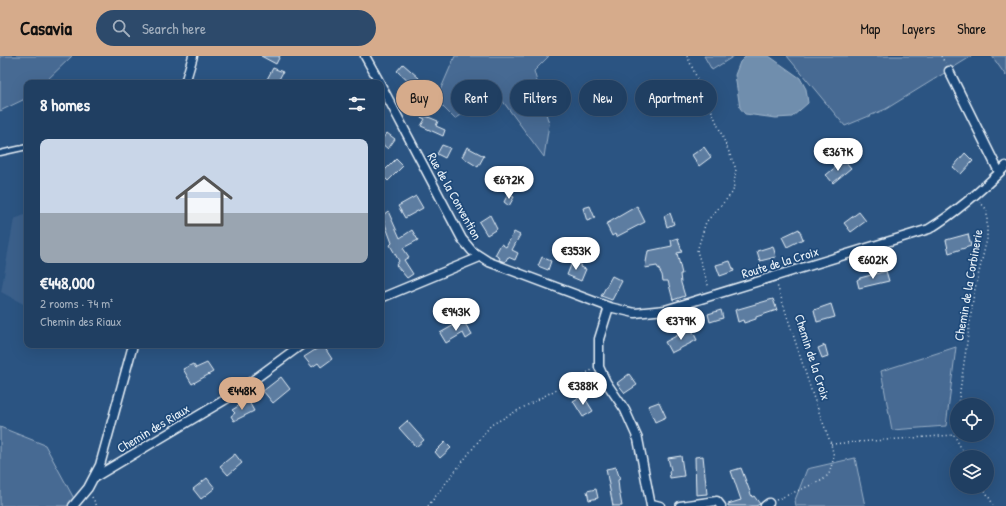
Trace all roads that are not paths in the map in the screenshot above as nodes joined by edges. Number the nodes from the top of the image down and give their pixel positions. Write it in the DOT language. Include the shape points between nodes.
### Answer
graph roads {
  1 [pos="193,56"];
  2 [pos="366,56"];
  3 [pos="949,71"];
  4 [pos="186,80"];
  5 [pos="378,80"];
  6 [pos="384,92"];
  7 [pos="24,148"];
  8 [pos="0,153"];
  9 [pos="1006,166"];
  10 [pos="999,172"];
  11 [pos="480,257"];
  12 [pos="384,297"];
  13 [pos="609,307"];
  14 [pos="132,348"];
  15 [pos="297,348"];
  16 [pos="95,477"];
  17 [pos="651,505"];
  18 [pos="73,506"];
  19 [pos="660,506"];
  20 [pos="680,506"];
  21 [pos="721,506"];
  1 -- 4 [label="street"];
  2 -- 5 [label="street, Rue de la Convention"];
  3 -- 10 [label="street"];
  6 -- 11 [label="street, Rue de la Convention" via="462,239"];
  7 -- 8 [label="lane"];
  9 -- 10 [label="street, Route de la Croix"];
  10 -- 13 [label="street, Route de la Croix" via="976,196 928,229 712,296 648,313"];
  11 -- 12 [label="street"];
  11 -- 13 [label="street, Rue de la Convention"];
  13 -- 17 [label="street" via="599,339 600,367 638,438"];
  14 -- 16 [label="street"];
  15 -- 16 [label="street, Chemin des Riaux" via="233,395"];
  16 -- 18 [label="street"];
  17 -- 19 [label="street"];
  20 -- 21 [label="street" via="717,501"];
}
